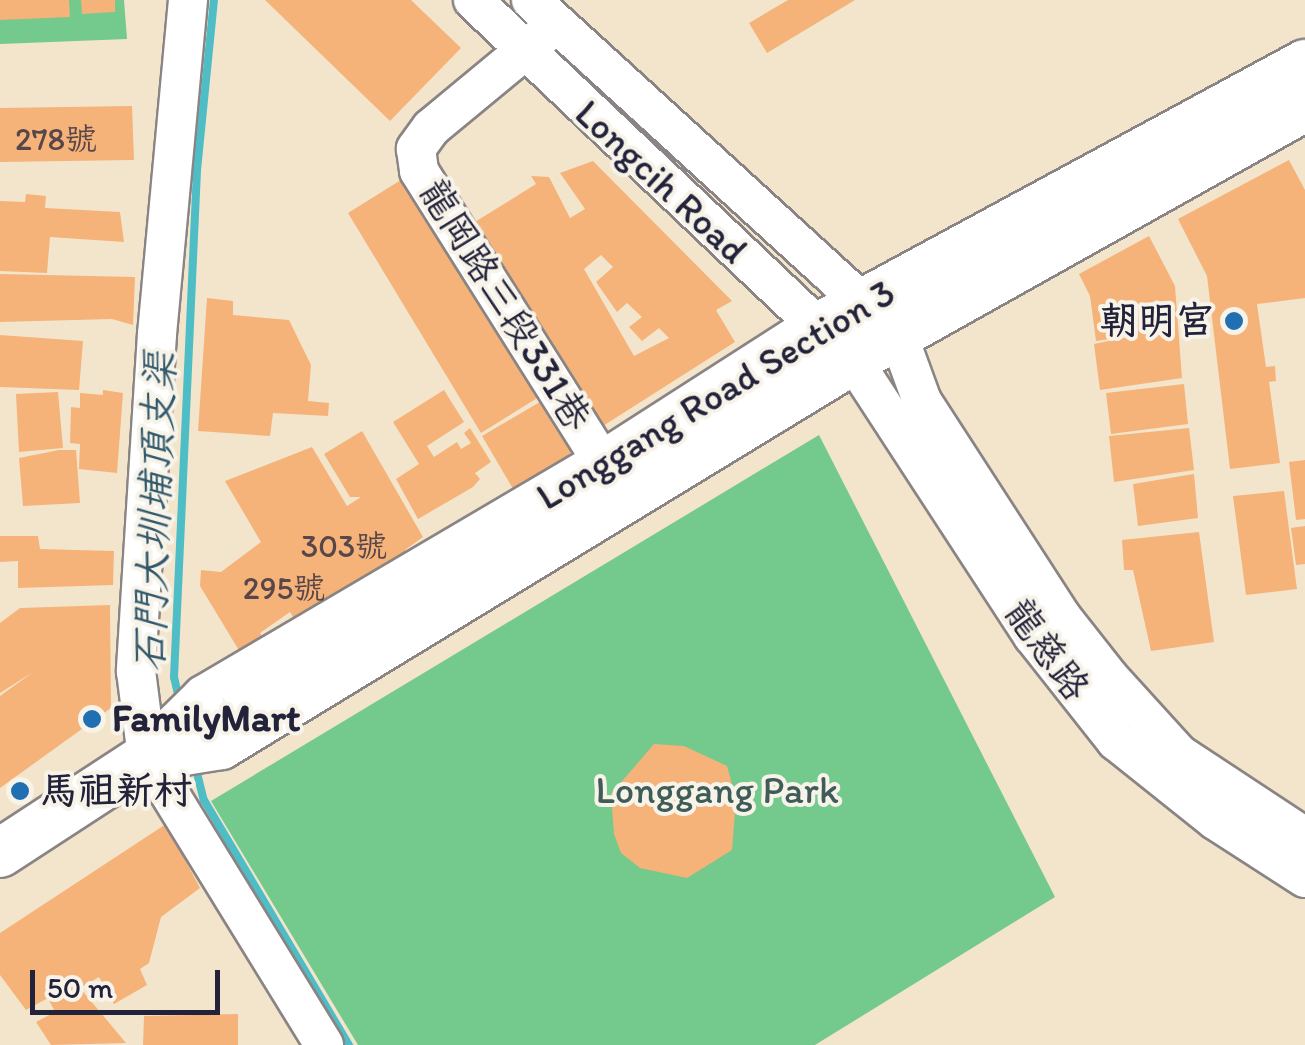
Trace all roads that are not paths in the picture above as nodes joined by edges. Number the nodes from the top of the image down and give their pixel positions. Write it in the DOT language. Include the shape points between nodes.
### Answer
graph roads {
  1 [pos="188,0"];
  2 [pos="473,0"];
  3 [pos="544,13"];
  4 [pos="523,51"];
  5 [pos="1305,64"];
  6 [pos="1305,107"];
  7 [pos="860,303"];
  8 [pos="817,328"];
  9 [pos="898,334"];
  10 [pos="853,360"];
  11 [pos="604,464"];
  12 [pos="147,757"];
  13 [pos="1305,838"];
  14 [pos="0,854"];
  15 [pos="1305,878"];
  16 [pos="324,1045"];
  1 -- 12 [label="street" via="157,334 136,671"];
  2 -- 4 [label="street, Longcih Road"];
  3 -- 4 [label="street, 龍岡路三段331巷"];
  3 -- 7 [label="street, Longcih Road"];
  4 -- 8 [label="street, Longcih Road"];
  4 -- 11 [label="street, 龍岡路三段331巷" via="431,128 416,149 419,170"];
  5 -- 7 [label="main road, Longgang Road Section 3"];
  6 -- 9 [label="main road, Longgang Road Section 3"];
  7 -- 8 [label="main road, Longgang Road Section 3"];
  7 -- 9 [label="street, Longcih Road"];
  8 -- 10 [label="street, Longcih Road"];
  8 -- 11 [label="main road, Longgang Road Section 3"];
  9 -- 10 [label="main road, Longgang Road Section 3"];
  9 -- 13 [label="street, 龍慈路" via="922,401 1108,677 1179,754"];
  10 -- 12 [label="main road, Longgang Road Section 3" via="221,745"];
  10 -- 15 [label="street, 龍慈路" via="1033,636 1116,741 1214,820"];
  11 -- 12 [label="main road, Longgang Road Section 3" via="206,699"];
  12 -- 14 [label="main road, Longgang Road Section 3"];
  12 -- 16 [label="street"];
}
